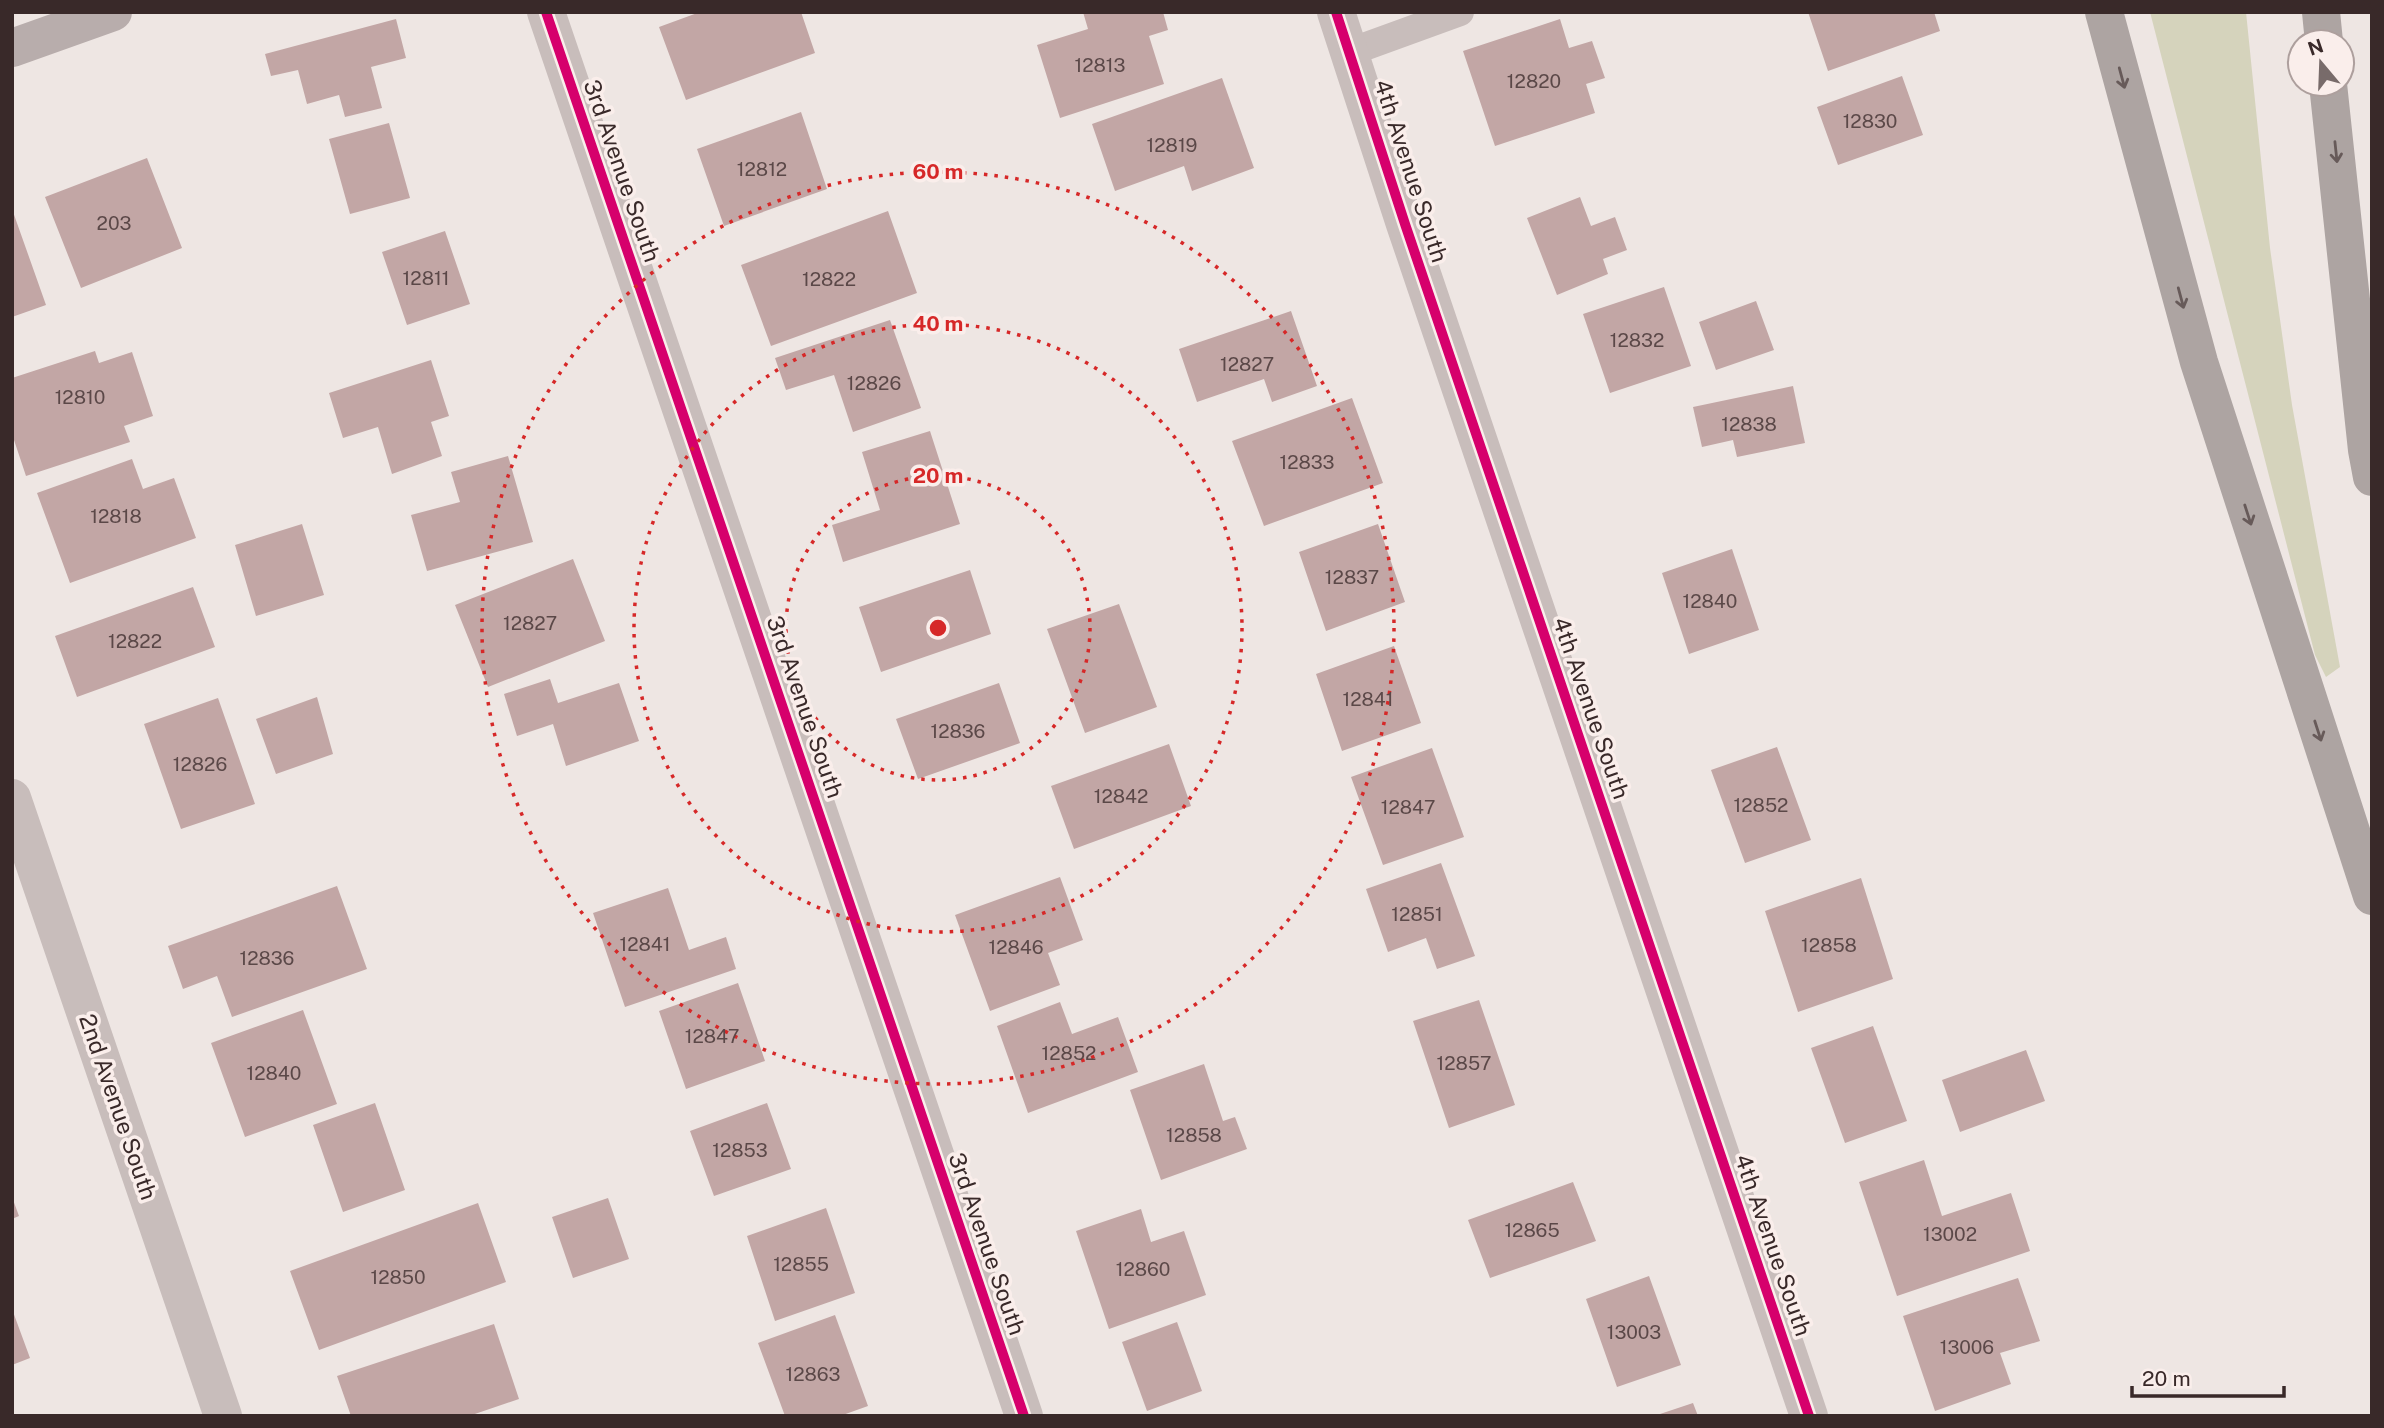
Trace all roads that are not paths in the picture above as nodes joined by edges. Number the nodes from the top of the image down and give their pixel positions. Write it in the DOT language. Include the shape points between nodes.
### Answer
graph roads {
  1 [pos="113,12"];
  2 [pos="546,12"];
  3 [pos="1336,12"];
  4 [pos="1460,12"];
  5 [pos="2104,12"];
  6 [pos="12,48"];
  7 [pos="1350,52"];
  8 [pos="2330,98"];
  9 [pos="2372,477"];
  10 [pos="12,798"];
  11 [pos="2372,896"];
  12 [pos="223,1416"];
  13 [pos="1024,1416"];
  14 [pos="1809,1416"];
  1 -- 6 [label="main road"];
  2 -- 13 [label="street, 3rd Avenue South"];
  3 -- 7 [label="street, 4th Avenue South"];
  4 -- 7 [label="lane"];
  5 -- 11 [label="highway, one-way" via="2199,362"];
  7 -- 14 [label="street, 4th Avenue South"];
  8 -- 9 [label="highway, one-way"];
  10 -- 12 [label="street, 2nd Avenue South"];
}
